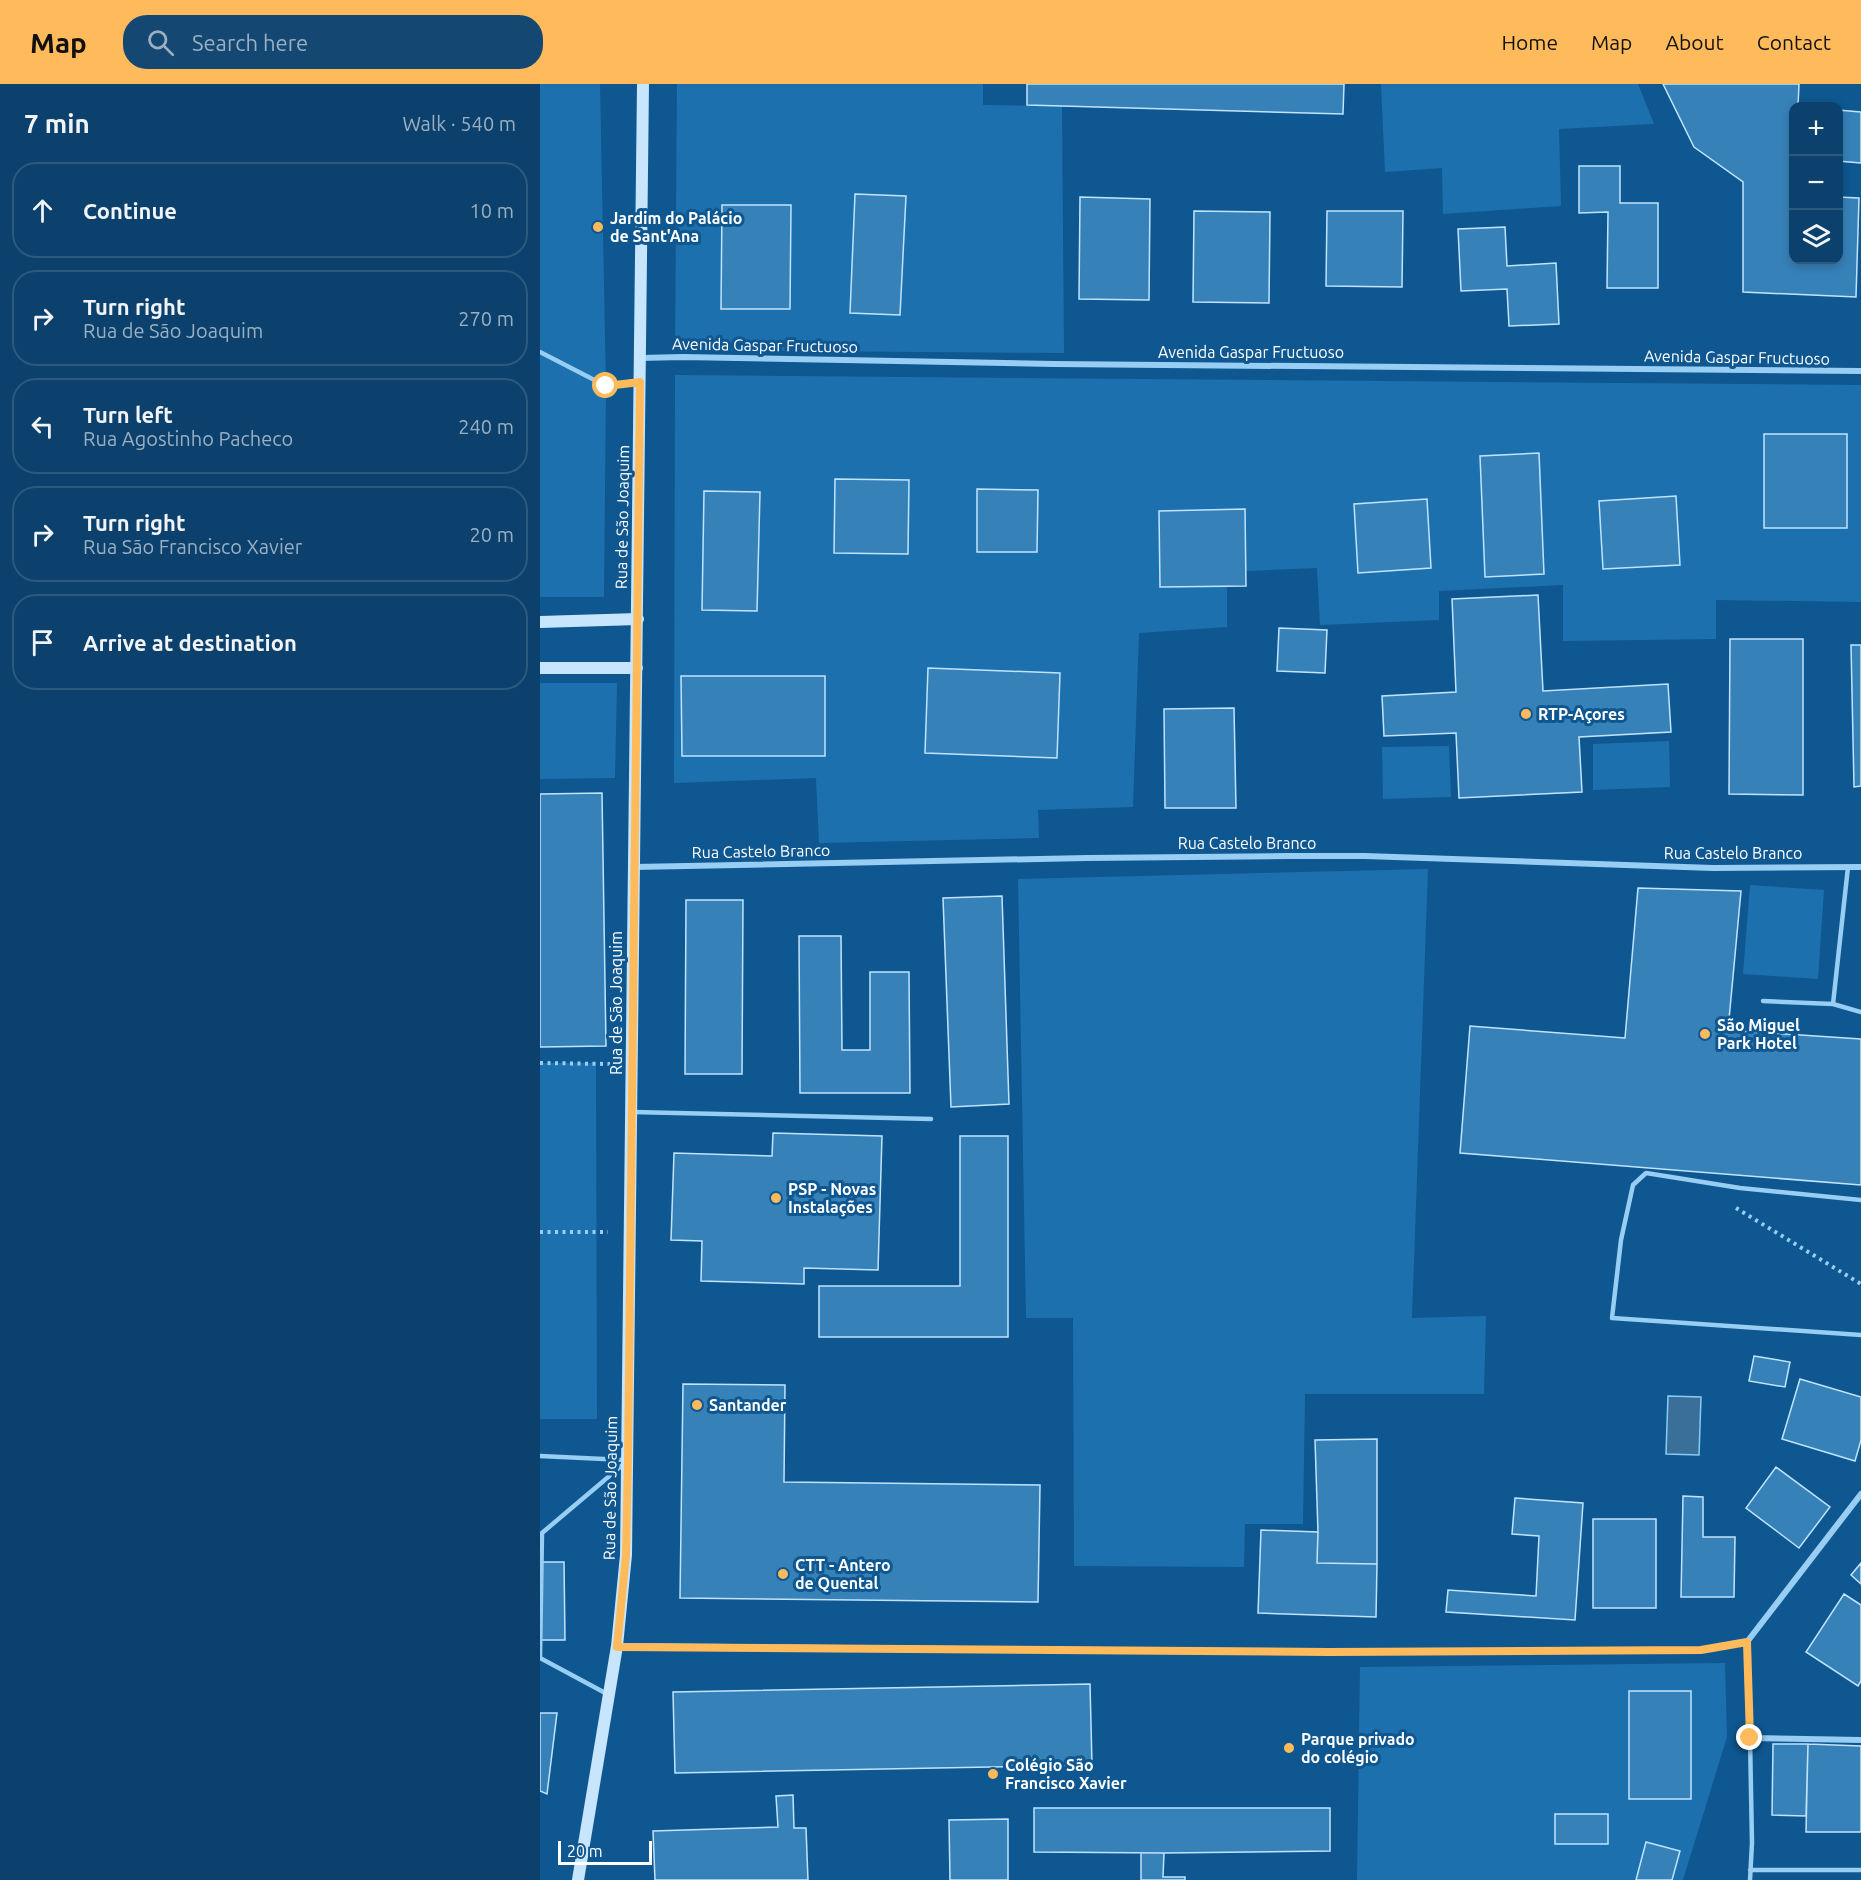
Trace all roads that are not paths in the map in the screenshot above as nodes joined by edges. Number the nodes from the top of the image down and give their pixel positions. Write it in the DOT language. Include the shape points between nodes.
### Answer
graph roads {
  1 [pos="643,84"];
  2 [pos="540,352"];
  3 [pos="640,358"];
  4 [pos="1861,371"];
  5 [pos="640,382"];
  6 [pos="638,619"];
  7 [pos="540,622"];
  8 [pos="540,668"];
  9 [pos="637,669"];
  10 [pos="634,867"];
  11 [pos="1848,867"];
  12 [pos="1861,867"];
  13 [pos="1763,1001"];
  14 [pos="1833,1004"];
  15 [pos="1861,1012"];
  16 [pos="632,1112"];
  17 [pos="931,1119"];
  18 [pos="1861,1200"];
  19 [pos="1861,1335"];
  20 [pos="540,1456"];
  21 [pos="628,1460"];
  22 [pos="1861,1494"];
  23 [pos="1747,1642"];
  24 [pos="617,1647"];
  25 [pos="609,1695"];
  26 [pos="1750,1738"];
  27 [pos="1861,1740"];
  28 [pos="1750,1870"];
  29 [pos="1861,1870"];
  30 [pos="578,1880"];
  31 [pos="1750,1880"];
  1 -- 3 [label="main road, Rua de São Joaquim"];
  2 -- 5 [label="lane" via="606,386"];
  3 -- 4 [label="street, Avenida Gaspar Fructuoso"];
  3 -- 5 [label="main road, Rua de São Joaquim"];
  5 -- 6 [label="main road, Rua de São Joaquim"];
  6 -- 7 [label="main road"];
  6 -- 9 [label="main road, Rua de São Joaquim"];
  8 -- 9 [label="main road"];
  9 -- 10 [label="main road, Rua de São Joaquim"];
  10 -- 11 [label="street, Rua Castelo Branco" via="1365,856 1713,868"];
  10 -- 16 [label="main road, Rua de São Joaquim"];
  11 -- 12 [label="street, Rua Castelo Branco"];
  11 -- 14 [label="lane"];
  13 -- 14 [label="lane"];
  14 -- 15 [label="lane"];
  16 -- 17 [label="lane"];
  16 -- 21 [label="main road, Rua de São Joaquim"];
  18 -- 19 [label="lane" via="1740,1188 1646,1173 1633,1185 1621,1240 1612,1318"];
  20 -- 21 [label="lane"];
  21 -- 24 [label="main road, Rua de São Joaquim" via="626,1555"];
  21 -- 25 [label="lane" via="542,1533 540,1658"];
  22 -- 23 [label="street"];
  23 -- 24 [label="street" via="1701,1650 1351,1652"];
  23 -- 26 [label="street"];
  24 -- 25 [label="main road, Rua de São Joaquim"];
  25 -- 30 [label="main road, Rua de São Joaquim"];
  26 -- 27 [label="street"];
  26 -- 28 [label="lane"];
  28 -- 29 [label="lane"];
  28 -- 31 [label="lane"];
}
